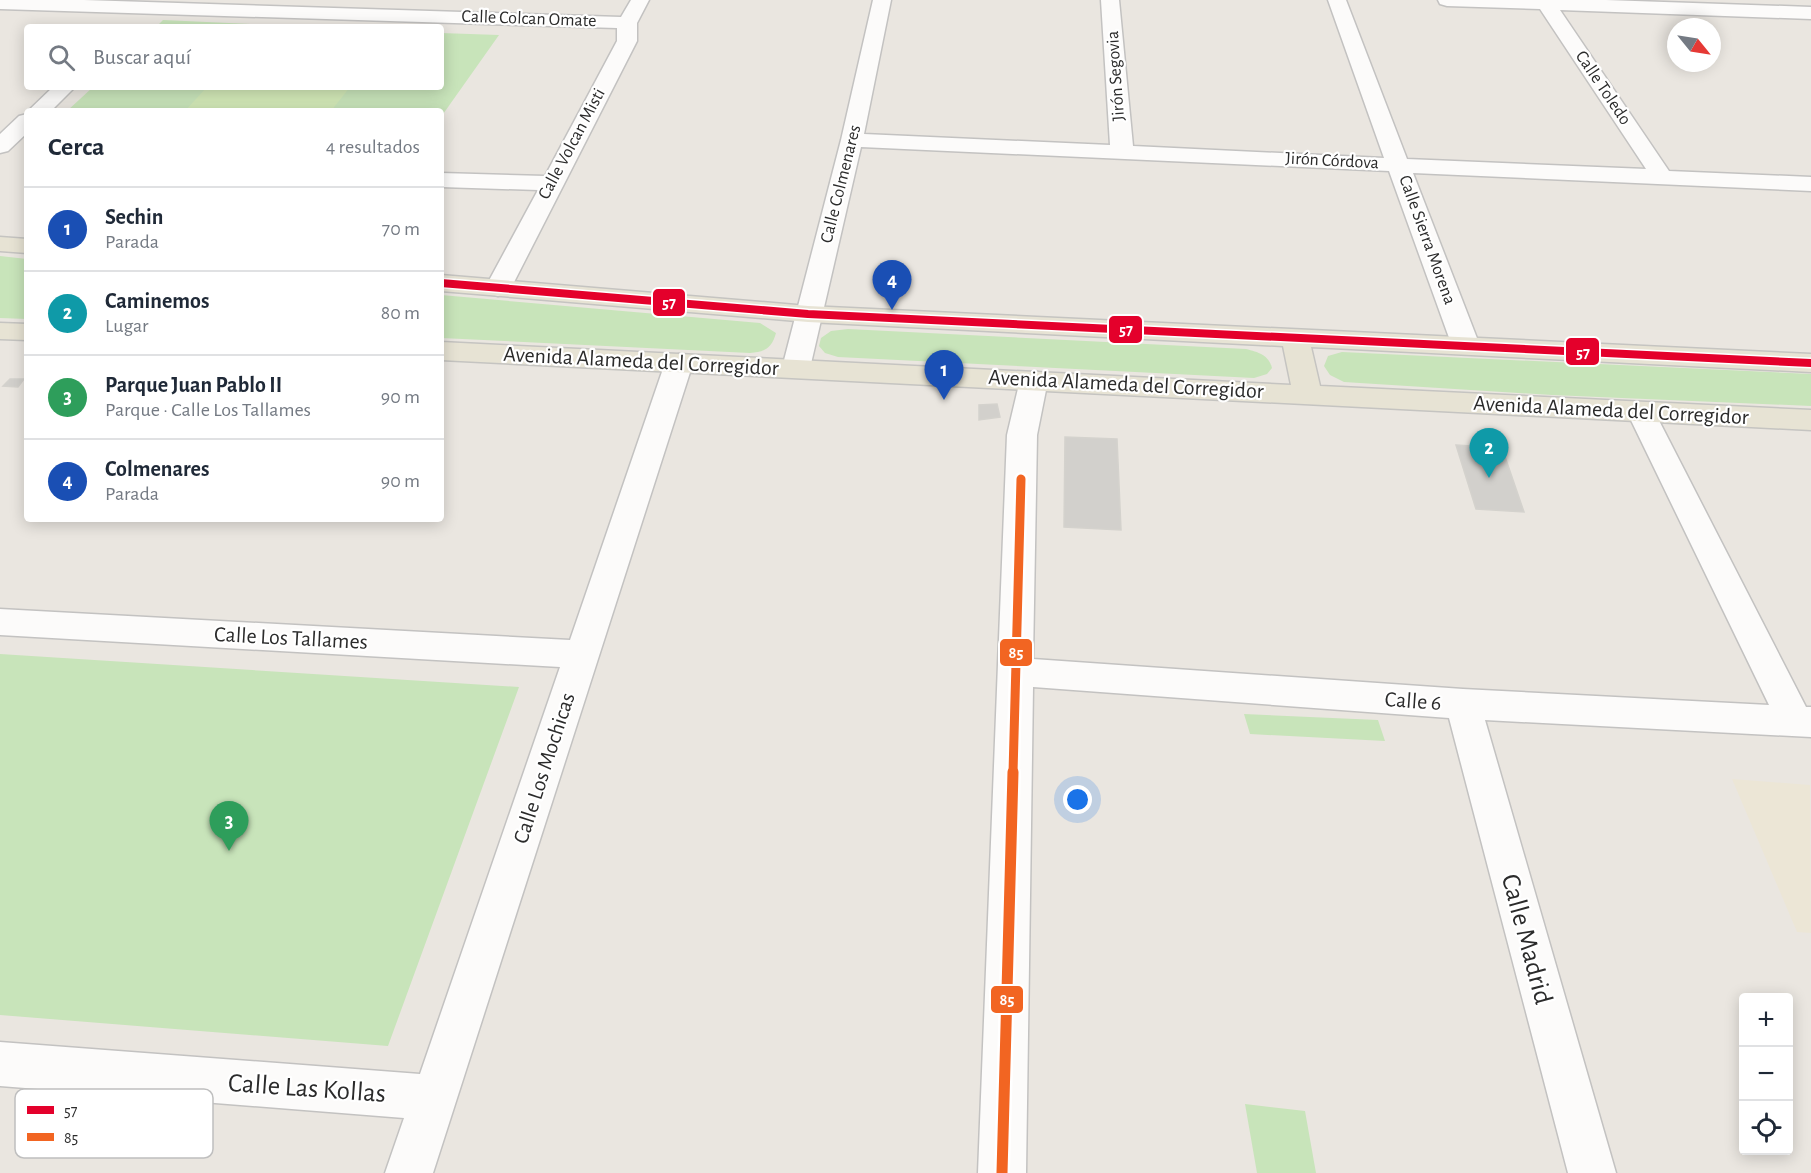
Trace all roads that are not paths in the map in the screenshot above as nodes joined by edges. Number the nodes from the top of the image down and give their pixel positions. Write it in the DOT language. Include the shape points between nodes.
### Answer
graph roads {
  1 [pos="640,0"];
  2 [pos="882,0"];
  3 [pos="1110,0"];
  4 [pos="1337,0"];
  5 [pos="1446,0"];
  6 [pos="1545,2"];
  7 [pos="0,3"];
  8 [pos="158,4"];
  9 [pos="1783,6"];
  10 [pos="397,7"];
  11 [pos="1811,13"];
  12 [pos="627,23"];
  13 [pos="135,24"];
  14 [pos="1811,34"];
  15 [pos="62,90"];
  16 [pos="42,108"];
  17 [pos="24,124"];
  18 [pos="852,140"];
  19 [pos="0,146"];
  20 [pos="1122,152"];
  21 [pos="1400,164"];
  22 [pos="1662,177"];
  23 [pos="444,180"];
  24 [pos="551,183"];
  25 [pos="1811,184"];
  26 [pos="0,244"];
  27 [pos="24,246"];
  28 [pos="444,283"];
  29 [pos="498,288"];
  30 [pos="808,314"];
  31 [pos="0,331"];
  32 [pos="24,332"];
  33 [pos="1295,338"];
  34 [pos="1466,346"];
  35 [pos="444,351"];
  36 [pos="679,363"];
  37 [pos="1811,363"];
  38 [pos="796,368"];
  39 [pos="1034,380"];
  40 [pos="1307,393"];
  41 [pos="1641,412"];
  42 [pos="1811,420"];
  43 [pos="0,622"];
  44 [pos="582,654"];
  45 [pos="1016,672"];
  46 [pos="1463,704"];
  47 [pos="1803,722"];
  48 [pos="0,1064"];
  49 [pos="434,1098"];
  50 [pos="409,1173"];
  51 [pos="1002,1173"];
  52 [pos="1592,1173"];
  1 -- 12 [label="street, Calle Volcan Misti"];
  2 -- 18 [label="street, Calle Colmenares"];
  3 -- 20 [label="street, Jirón Segovia"];
  4 -- 21 [label="street, Calle Sierra Morena"];
  5 -- 6 [label="street"];
  6 -- 9 [label="street"];
  6 -- 22 [label="street, Calle Toledo"];
  7 -- 8 [label="street, Calle Colcan Omate"];
  8 -- 10 [label="street, Calle Colcan Omate"];
  8 -- 13 [label="street"];
  9 -- 11 [label="street"];
  9 -- 14 [label="street"];
  10 -- 12 [label="street, Calle Colcan Omate"];
  12 -- 24 [label="street, Calle Volcan Misti" via="627,41"];
  15 -- 16 [label="street"];
  17 -- 19 [label="street"];
  18 -- 20 [label="street, Jirón Córdova"];
  18 -- 30 [label="street, Calle Colmenares"];
  20 -- 21 [label="street, Jirón Córdova"];
  21 -- 22 [label="street, Jirón Córdova"];
  21 -- 34 [label="street, Calle Sierra Morena"];
  22 -- 25 [label="street, Jirón Córdova"];
  23 -- 24 [label="street"];
  24 -- 29 [label="street, Calle Volcan Misti"];
  26 -- 27 [label="main road"];
  28 -- 29 [label="main road"];
  29 -- 30 [label="main road"];
  30 -- 33 [label="main road"];
  30 -- 38 [label="street, Calle Colmenares"];
  31 -- 32 [label="main road"];
  33 -- 34 [label="main road"];
  33 -- 40 [label="main road"];
  34 -- 37 [label="main road"];
  35 -- 36 [label="main road, Avenida Alameda del Corregidor"];
  36 -- 38 [label="main road, Avenida Alameda del Corregidor"];
  36 -- 44 [label="street, Calle Los Mochicas"];
  38 -- 39 [label="main road, Avenida Alameda del Corregidor"];
  39 -- 40 [label="main road, Avenida Alameda del Corregidor"];
  39 -- 45 [label="street" via="1022,435"];
  40 -- 41 [label="main road, Avenida Alameda del Corregidor"];
  41 -- 42 [label="main road, Avenida Alameda del Corregidor"];
  41 -- 47 [label="street"];
  43 -- 44 [label="street, Calle Los Tallames"];
  44 -- 49 [label="street, Calle Los Mochicas"];
  45 -- 46 [label="street, Calle 6"];
  45 -- 51 [label="street"];
  46 -- 47 [label="street, Calle 6"];
  46 -- 52 [label="street, Calle Madrid"];
  48 -- 49 [label="street, Calle Las Kollas"];
  49 -- 50 [label="street, Calle Los Mochicas"];
}
